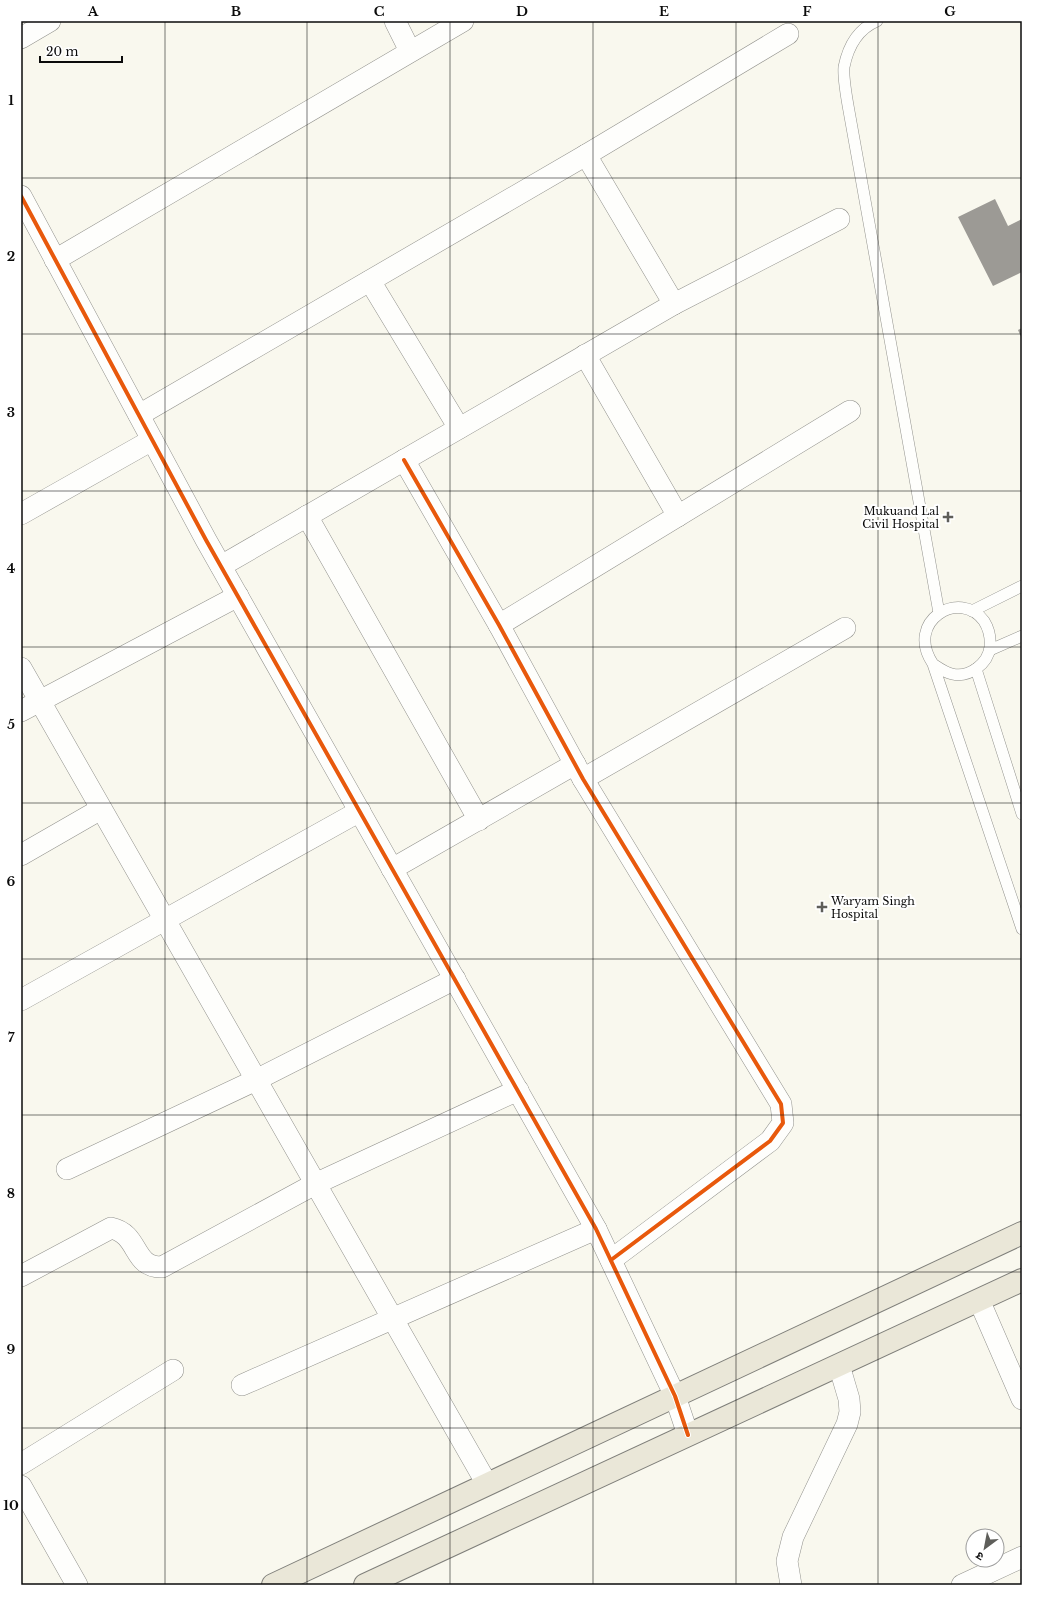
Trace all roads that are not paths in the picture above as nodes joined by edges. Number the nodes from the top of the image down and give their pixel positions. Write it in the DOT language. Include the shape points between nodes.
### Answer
graph roads {
  1 [pos="50,21"];
  2 [pos="395,21"];
  3 [pos="463,21"];
  4 [pos="877,21"];
  5 [pos="788,34"];
  6 [pos="21,38"];
  7 [pos="410,52"];
  8 [pos="586,155"];
  9 [pos="21,196"];
  10 [pos="839,219"];
  11 [pos="56,260"];
  12 [pos="370,281"];
  13 [pos="674,304"];
  14 [pos="586,356"];
  15 [pos="850,411"];
  16 [pos="139,415"];
  17 [pos="459,428"];
  18 [pos="152,440"];
  19 [pos="404,460"];
  20 [pos="21,514"];
  21 [pos="306,516"];
  22 [pos="678,516"];
  23 [pos="221,566"];
  24 [pos="1022,586"];
  25 [pos="238,596"];
  26 [pos="972,611"];
  27 [pos="939,613"];
  28 [pos="499,625"];
  29 [pos="846,628"];
  30 [pos="1022,636"];
  31 [pos="990,650"];
  32 [pos="933,664"];
  33 [pos="21,668"];
  34 [pos="976,669"];
  35 [pos="40,700"];
  36 [pos="21,711"];
  37 [pos="579,772"];
  38 [pos="101,809"];
  39 [pos="360,811"];
  40 [pos="1022,814"];
  41 [pos="479,820"];
  42 [pos="21,854"];
  43 [pos="392,869"];
  44 [pos="164,920"];
  45 [pos="1022,929"];
  46 [pos="455,979"];
  47 [pos="21,1000"];
  48 [pos="256,1080"];
  49 [pos="518,1090"];
  50 [pos="67,1169"];
  51 [pos="315,1184"];
  52 [pos="596,1229"];
  53 [pos="1022,1233"];
  54 [pos="612,1260"];
  55 [pos="21,1276"];
  56 [pos="1022,1280"];
  57 [pos="978,1300"];
  58 [pos="393,1318"];
  59 [pos="839,1365"];
  60 [pos="173,1370"];
  61 [pos="242,1385"];
  62 [pos="675,1396"];
  63 [pos="1022,1399"];
  64 [pos="688,1435"];
  65 [pos="21,1464"];
  66 [pos="487,1484"];
  67 [pos="21,1486"];
  68 [pos="1022,1557"];
  69 [pos="76,1585"];
  70 [pos="273,1585"];
  71 [pos="365,1585"];
  72 [pos="791,1585"];
  73 [pos="962,1585"];
  1 -- 6 [label="street"];
  2 -- 7 [label="street"];
  3 -- 7 [label="street"];
  4 -- 27 [label="lane" via="854,39 844,68 849,111"];
  5 -- 8 [label="street"];
  7 -- 11 [label="street"];
  8 -- 12 [label="street"];
  8 -- 13 [label="street"];
  9 -- 11 [label="street"];
  10 -- 13 [label="street"];
  11 -- 16 [label="street"];
  12 -- 16 [label="street"];
  12 -- 17 [label="street"];
  13 -- 14 [label="street"];
  14 -- 17 [label="street"];
  14 -- 22 [label="street"];
  15 -- 22 [label="street"];
  16 -- 18 [label="street"];
  17 -- 19 [label="street"];
  18 -- 20 [label="street"];
  18 -- 23 [label="street"];
  19 -- 21 [label="street"];
  19 -- 28 [label="street"];
  21 -- 23 [label="street"];
  21 -- 41 [label="street"];
  22 -- 28 [label="street"];
  23 -- 25 [label="street"];
  24 -- 26 [label="lane"];
  25 -- 35 [label="street"];
  25 -- 39 [label="street"];
  26 -- 27 [label="lane" via="950,608"];
  26 -- 31 [label="lane" via="982,618 988,628"];
  27 -- 32 [label="lane" via="930,621 925,631 924,643"];
  28 -- 37 [label="street"];
  29 -- 37 [label="street"];
  30 -- 31 [label="lane"];
  31 -- 34 [label="lane"];
  32 -- 34 [label="lane" via="943,671 954,674 965,674"];
  32 -- 45 [label="lane"];
  33 -- 35 [label="street"];
  34 -- 40 [label="lane"];
  35 -- 36 [label="street"];
  35 -- 38 [label="street"];
  37 -- 41 [label="street"];
  37 -- 54 [label="street" via="781,1104 783,1124 770,1141"];
  38 -- 42 [label="street"];
  38 -- 44 [label="street"];
  39 -- 43 [label="street"];
  39 -- 44 [label="street"];
  41 -- 43 [label="street"];
  43 -- 46 [label="street"];
  44 -- 47 [label="street"];
  44 -- 48 [label="street"];
  46 -- 48 [label="street"];
  46 -- 49 [label="street"];
  48 -- 50 [label="street"];
  48 -- 51 [label="street"];
  49 -- 51 [label="street"];
  49 -- 52 [label="street"];
  51 -- 55 [label="street" via="162,1267 153,1267 143,1261 127,1236 111,1228"];
  51 -- 58 [label="street"];
  52 -- 54 [label="street"];
  52 -- 58 [label="street"];
  53 -- 62 [label="main road"];
  54 -- 62 [label="street"];
  56 -- 57 [label="main road"];
  57 -- 59 [label="main road"];
  57 -- 63 [label="street"];
  58 -- 61 [label="street"];
  58 -- 66 [label="street"];
  59 -- 64 [label="main road"];
  59 -- 72 [label="street" via="850,1412 847,1424 793,1537 787,1562"];
  60 -- 65 [label="street"];
  62 -- 64 [label="street"];
  62 -- 66 [label="main road"];
  64 -- 71 [label="main road"];
  66 -- 70 [label="main road"];
  67 -- 69 [label="street"];
  68 -- 73 [label="street"];
}
